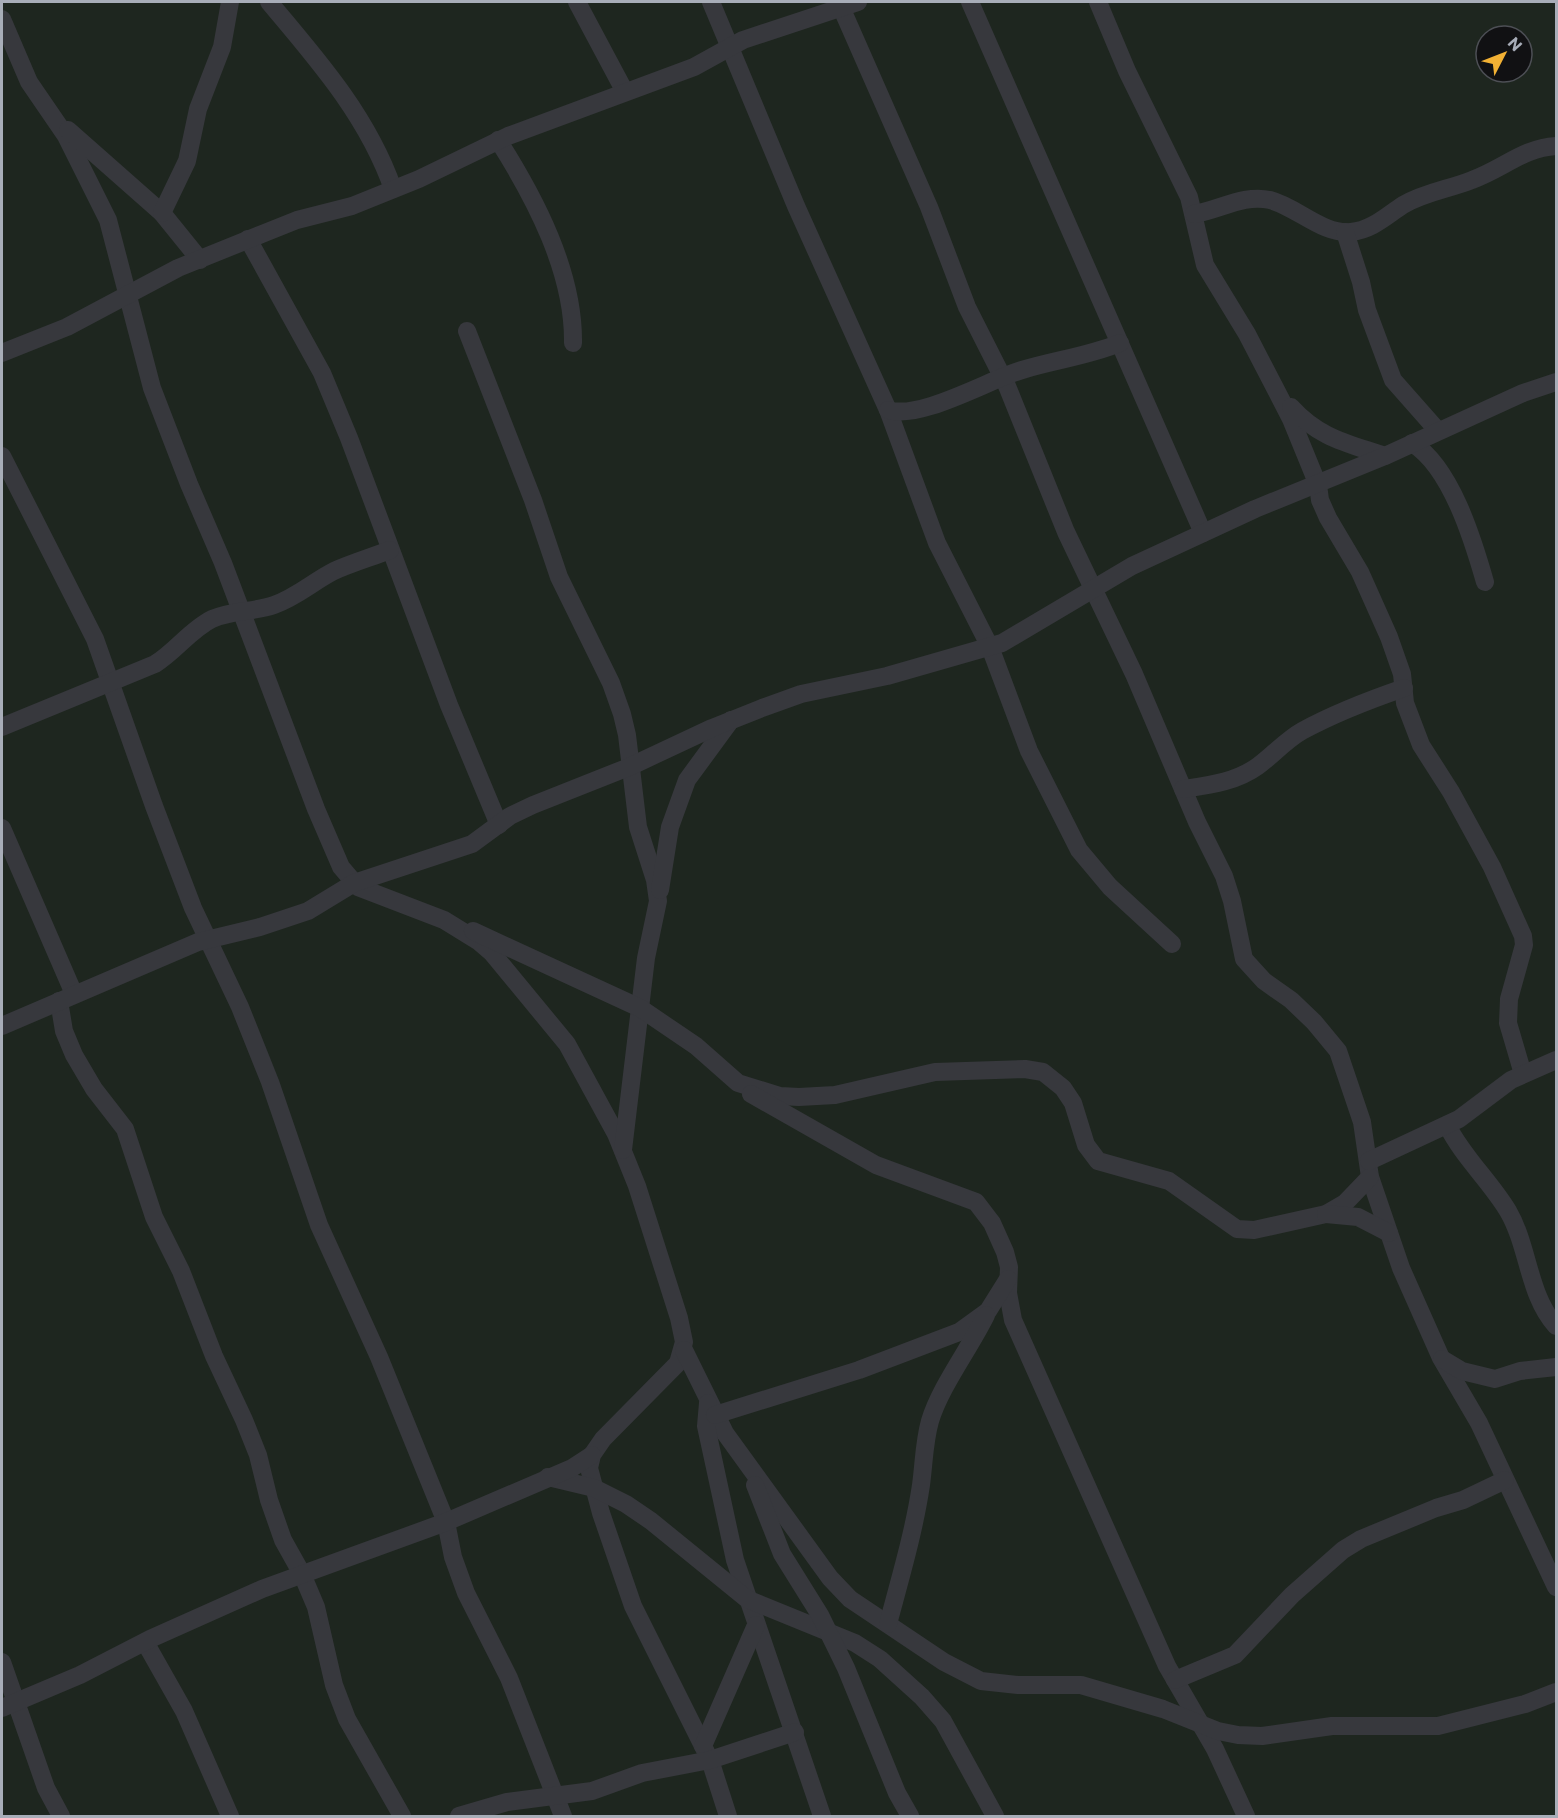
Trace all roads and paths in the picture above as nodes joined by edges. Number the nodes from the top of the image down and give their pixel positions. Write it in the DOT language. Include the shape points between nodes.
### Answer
graph roads {
  1 [pos="230,2"];
  2 [pos="269,2"];
  3 [pos="577,2"];
  4 [pos="711,2"];
  5 [pos="970,2"];
  6 [pos="1098,2"];
  7 [pos="850,4"];
  8 [pos="2,19"];
  9 [pos="731,45"];
  10 [pos="625,92"];
  11 [pos="52,115"];
  12 [pos="498,140"];
  13 [pos="1557,146"];
  14 [pos="393,189"];
  15 [pos="162,213"];
  16 [pos="1194,214"];
  17 [pos="1345,232"];
  18 [pos="248,239"];
  19 [pos="200,260"];
  20 [pos="126,294"];
  21 [pos="467,331"];
  22 [pos="573,343"];
  23 [pos="1120,343"];
  24 [pos="2,353"];
  25 [pos="1002,378"];
  26 [pos="1557,382"];
  27 [pos="1274,388"];
  28 [pos="888,410"];
  29 [pos="1438,431"];
  30 [pos="1412,443"];
  31 [pos="2,456"];
  32 [pos="1385,456"];
  33 [pos="1318,484"];
  34 [pos="1203,533"];
  35 [pos="390,550"];
  36 [pos="1485,582"];
  37 [pos="1092,589"];
  38 [pos="241,611"];
  39 [pos="990,647"];
  40 [pos="111,680"];
  41 [pos="1404,688"];
  42 [pos="731,720"];
  43 [pos="2,727"];
  44 [pos="629,767"];
  45 [pos="1183,789"];
  46 [pos="499,825"];
  47 [pos="2,828"];
  48 [pos="354,884"];
  49 [pos="658,901"];
  50 [pos="444,920"];
  51 [pos="207,940"];
  52 [pos="1172,944"];
  53 [pos="67,997"];
  54 [pos="640,1008"];
  55 [pos="2,1026"];
  56 [pos="1557,1060"];
  57 [pos="1523,1074"];
  58 [pos="738,1083"];
  59 [pos="1447,1125"];
  60 [pos="623,1151"];
  61 [pos="1369,1169"];
  62 [pos="1326,1214"];
  63 [pos="1389,1233"];
  64 [pos="1010,1276"];
  65 [pos="988,1311"];
  66 [pos="1557,1326"];
  67 [pos="684,1350"];
  68 [pos="1441,1358"];
  69 [pos="1557,1367"];
  70 [pos="712,1409"];
  71 [pos="592,1455"];
  72 [pos="749,1469"];
  73 [pos="548,1477"];
  74 [pos="1505,1480"];
  75 [pos="594,1488"];
  76 [pos="446,1522"];
  77 [pos="302,1574"];
  78 [pos="1557,1587"];
  79 [pos="747,1599"];
  80 [pos="888,1624"];
  81 [pos="756,1625"];
  82 [pos="829,1632"];
  83 [pos="145,1642"];
  84 [pos="2,1662"];
  85 [pos="1175,1680"];
  86 [pos="1557,1692"];
  87 [pos="9,1705"];
  88 [pos="1203,1725"];
  89 [pos="795,1732"];
  90 [pos="706,1753"];
  91 [pos="556,1795"];
  92 [pos="61,1816"];
  93 [pos="230,1816"];
  94 [pos="402,1816"];
  95 [pos="459,1816"];
  96 [pos="563,1816"];
  97 [pos="728,1816"];
  98 [pos="822,1816"];
  99 [pos="910,1816"];
  100 [pos="994,1816"];
  101 [pos="1246,1816"];
  1 -- 15 [label="street" via="222,47 198,109 187,161"];
  2 -- 14 [label="street" via="359,116"];
  3 -- 10 [label="street"];
  4 -- 9 [label="street"];
  5 -- 23 [label="street"];
  6 -- 16 [label="street"];
  7 -- 9 [label="street"];
  7 -- 25 [label="street" via="968,307"];
  8 -- 11 [label="street" via="25,74"];
  9 -- 10 [label="street" via="694,67"];
  9 -- 28 [label="street" via="796,206"];
  10 -- 12 [label="street"];
  11 -- 15 [label="street"];
  11 -- 20 [label="street" via="108,220"];
  12 -- 14 [label="street"];
  12 -- 22 [label="street" via="537,211 557,258 570,302"];
  13 -- 17 [label="street" via="1522,153 1486,175 1404,204 1371,226"];
  14 -- 18 [label="street"];
  15 -- 19 [label="street"];
  16 -- 17 [label="street" via="1247,199 1261,199"];
  16 -- 27 [label="street" via="1205,265 1239,319"];
  17 -- 29 [label="street" via="1369,316 1393,380"];
  18 -- 19 [label="street"];
  18 -- 35 [label="street" via="322,373"];
  19 -- 20 [label="street"];
  20 -- 24 [label="street" via="67,327"];
  20 -- 38 [label="street" via="152,388"];
  21 -- 44 [label="street" via="559,577 611,683 627,735"];
  23 -- 25 [label="street"];
  23 -- 34 [label="street"];
  25 -- 28 [label="street" via="918,409"];
  25 -- 37 [label="street"];
  26 -- 29 [label="street"];
  27 -- 32 [label="street" via="1306,424 1332,439"];
  27 -- 33 [label="street"];
  28 -- 39 [label="street" via="937,543"];
  29 -- 30 [label="street"];
  30 -- 32 [label="street"];
  30 -- 36 [label="street" via="1430,458 1450,489"];
  31 -- 40 [label="street" via="95,639"];
  32 -- 33 [label="street"];
  33 -- 34 [label="street"];
  33 -- 41 [label="street" via="1328,518 1360,572 1389,637"];
  34 -- 37 [label="street"];
  35 -- 38 [label="street" via="333,572 289,599"];
  35 -- 46 [label="street"];
  37 -- 39 [label="street"];
  37 -- 45 [label="street" via="1134,674"];
  38 -- 40 [label="street" via="211,620 165,658"];
  38 -- 48 [label="street" via="316,809 341,867"];
  39 -- 42 [label="street" via="887,676 801,694"];
  39 -- 52 [label="street" via="1017,723 1079,850 1110,887"];
  40 -- 43 [label="street"];
  40 -- 51 [label="street" via="154,806"];
  41 -- 45 [label="street" via="1340,711 1299,733 1237,778"];
  41 -- 57 [label="street" via="1405,703 1421,745 1465,816 1523,936 1509,999 1508,1023"];
  42 -- 44 [label="street"];
  42 -- 49 [label="street" via="687,780 670,827"];
  44 -- 46 [label="street" via="532,805"];
  44 -- 49 [label="street" via="638,828"];
  45 -- 61 [label="street" via="1224,876 1244,959 1314,1022 1338,1051 1362,1122"];
  46 -- 48 [label="street" via="452,853"];
  47 -- 53 [label="street"];
  48 -- 50 [label="street"];
  48 -- 51 [label="street" via="308,910"];
  49 -- 54 [label="street"];
  50 -- 54 [label="street" via="495,939"];
  50 -- 60 [label="street" via="492,953 543,1012 587,1079"];
  51 -- 53 [label="street"];
  51 -- 76 [label="street" via="240,1007 319,1225 379,1357"];
  53 -- 55 [label="street"];
  53 -- 77 [label="street" via="64,1031 94,1089 125,1129 154,1217 244,1420 283,1540"];
  54 -- 58 [label="street" via="696,1046"];
  54 -- 60 [label="street"];
  56 -- 57 [label="street"];
  57 -- 59 [label="street"];
  58 -- 62 [label="street" via="780,1096 799,1097 864,1090 935,1072 1038,1070 1053,1077 1063,1088 1073,1104 1086,1145 1098,1161 1169,1181 1237,1229 1254,1230"];
  58 -- 64 [label="street" via="752,1096 876,1165 976,1202 1000,1238"];
  59 -- 61 [label="street"];
  59 -- 66 [label="street" via="1509,1212 1544,1309"];
  60 -- 67 [label="street" via="673,1298"];
  61 -- 62 [label="street" via="1345,1203"];
  61 -- 63 [label="street"];
  62 -- 63 [label="street" via="1358,1217"];
  63 -- 68 [label="street"];
  64 -- 65 [label="street"];
  64 -- 85 [label="street" via="1008,1293 1013,1320"];
  65 -- 70 [label="street" via="959,1332 915,1350"];
  65 -- 80 [label="street" via="930,1420 923,1448 921,1485"];
  67 -- 70 [label="street"];
  67 -- 71 [label="street" via="673,1371 616,1423"];
  68 -- 69 [label="street" via="1462,1371 1495,1379 1520,1371"];
  68 -- 74 [label="street"];
  70 -- 72 [label="street"];
  70 -- 79 [label="street" via="706,1426 710,1452"];
  71 -- 73 [label="street"];
  71 -- 75 [label="street" via="589,1468"];
  72 -- 80 [label="street" via="830,1578 850,1599"];
  72 -- 82 [label="street" via="782,1554"];
  73 -- 75 [label="street"];
  73 -- 76 [label="street"];
  74 -- 78 [label="street"];
  74 -- 85 [label="street" via="1361,1539 1292,1595 1235,1655"];
  75 -- 79 [label="street" via="651,1521"];
  75 -- 90 [label="street" via="633,1606"];
  76 -- 77 [label="street"];
  76 -- 91 [label="street" via="466,1593 509,1678"];
  77 -- 83 [label="street"];
  77 -- 94 [label="street" via="316,1607 334,1685 347,1719"];
  79 -- 81 [label="street"];
  79 -- 82 [label="street"];
  80 -- 88 [label="street" via="944,1662 981,1681 1081,1685"];
  81 -- 89 [label="street"];
  81 -- 90 [label="street"];
  82 -- 99 [label="street"];
  82 -- 100 [label="street" via="880,1659 922,1697 943,1721"];
  83 -- 87 [label="street"];
  83 -- 93 [label="street" via="184,1711"];
  84 -- 87 [label="street"];
  85 -- 88 [label="street"];
  86 -- 88 [label="street" via="1438,1726 1332,1726 1262,1736 1238,1735"];
  87 -- 92 [label="street"];
  88 -- 101 [label="street"];
  89 -- 90 [label="street"];
  89 -- 98 [label="street"];
  90 -- 91 [label="street" via="592,1791"];
  90 -- 97 [label="street"];
  91 -- 95 [label="street" via="507,1802"];
  91 -- 96 [label="street"];
}
